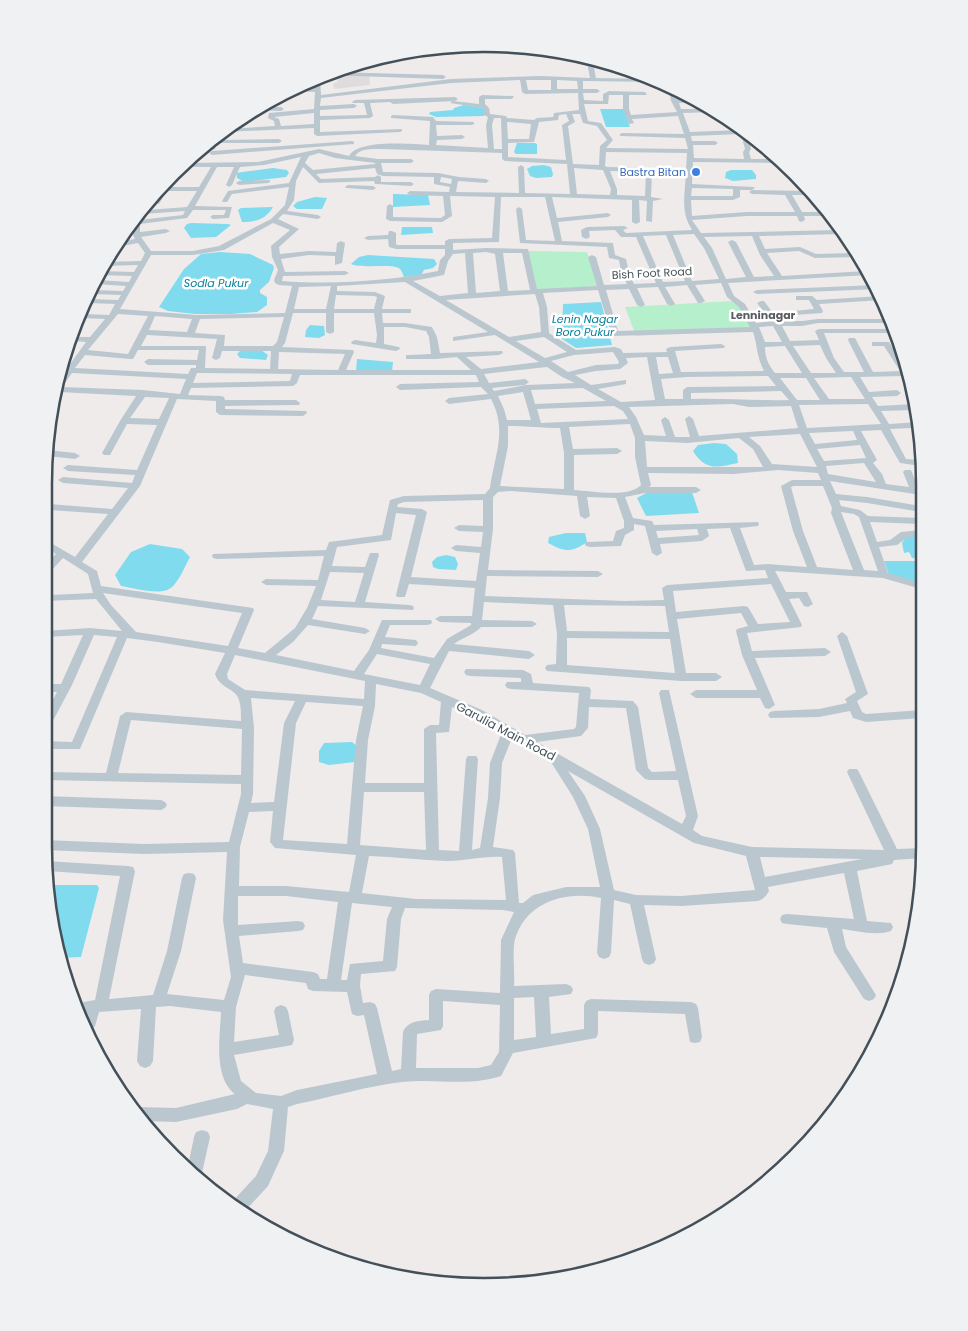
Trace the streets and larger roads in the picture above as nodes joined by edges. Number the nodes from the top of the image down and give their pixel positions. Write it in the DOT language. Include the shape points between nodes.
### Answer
graph roads {
  1 [pos="591,66"];
  2 [pos="347,74"];
  3 [pos="554,78"];
  4 [pos="580,78"];
  5 [pos="593,78"];
  6 [pos="523,79"];
  7 [pos="620,79"];
  8 [pos="493,80"];
  9 [pos="635,80"];
  10 [pos="451,81"];
  11 [pos="644,83"];
  12 [pos="318,86"];
  13 [pos="414,86"];
  14 [pos="389,88"];
  15 [pos="554,91"];
  16 [pos="581,91"];
  17 [pos="597,91"];
  18 [pos="539,92"];
  19 [pos="299,94"];
  20 [pos="623,94"];
  21 [pos="496,97"];
  22 [pos="511,98"];
  23 [pos="567,98"];
  24 [pos="440,99"];
  25 [pos="423,100"];
  26 [pos="393,101"];
  27 [pos="367,102"];
  28 [pos="581,102"];
  29 [pos="675,102"];
  30 [pos="308,104"];
  31 [pos="289,105"];
  32 [pos="280,106"];
  33 [pos="317,106"];
  34 [pos="482,106"];
  35 [pos="693,106"];
  36 [pos="442,107"];
  37 [pos="271,108"];
  38 [pos="416,109"];
  39 [pos="569,112"];
  40 [pos="582,112"];
  41 [pos="368,114"];
  42 [pos="491,116"];
  43 [pos="629,117"];
  44 [pos="504,120"];
  45 [pos="472,122"];
  46 [pos="535,122"];
  47 [pos="433,123"];
  48 [pos="317,126"];
  49 [pos="632,127"];
  50 [pos="278,128"];
  51 [pos="368,128"];
  52 [pos="237,130"];
  53 [pos="400,130"];
  54 [pos="734,133"];
  55 [pos="622,135"];
  56 [pos="462,137"];
  57 [pos="434,138"];
  58 [pos="299,139"];
  59 [pos="308,139"];
  60 [pos="504,141"];
  61 [pos="746,141"];
  62 [pos="223,142"];
  63 [pos="317,143"];
  64 [pos="352,144"];
  65 [pos="690,145"];
  66 [pos="715,146"];
  67 [pos="432,148"];
  68 [pos="213,150"];
  69 [pos="491,150"];
  70 [pos="603,150"];
  71 [pos="504,151"];
  72 [pos="307,155"];
  73 [pos="352,157"];
  74 [pos="411,161"];
  75 [pos="748,161"];
  76 [pos="770,161"];
  77 [pos="378,163"];
  78 [pos="207,164"];
  79 [pos="216,164"];
  80 [pos="300,164"];
  81 [pos="571,164"];
  82 [pos="194,165"];
  83 [pos="238,165"];
  84 [pos="521,167"];
  85 [pos="604,168"];
  86 [pos="649,170"];
  87 [pos="311,172"];
  88 [pos="690,172"];
  89 [pos="469,174"];
  90 [pos="274,181"];
  91 [pos="455,181"];
  92 [pos="486,181"];
  93 [pos="376,182"];
  94 [pos="240,183"];
  95 [pos="256,183"];
  96 [pos="411,184"];
  97 [pos="229,185"];
  98 [pos="292,185"];
  99 [pos="689,186"];
  100 [pos="332,187"];
  101 [pos="170,188"];
  102 [pos="201,188"];
  103 [pos="736,188"];
  104 [pos="261,190"];
  105 [pos="410,193"];
  106 [pos="788,193"];
  107 [pos="802,193"];
  108 [pos="446,194"];
  109 [pos="454,194"];
  110 [pos="498,195"];
  111 [pos="522,195"];
  112 [pos="548,195"];
  113 [pos="574,196"];
  114 [pos="603,197"];
  115 [pos="613,197"];
  116 [pos="634,198"];
  117 [pos="687,198"];
  118 [pos="649,199"];
  119 [pos="660,200"];
  120 [pos="809,200"];
  121 [pos="224,201"];
  122 [pos="792,201"];
  123 [pos="157,203"];
  124 [pos="191,206"];
  125 [pos="390,206"];
  126 [pos="417,208"];
  127 [pos="519,209"];
  128 [pos="150,211"];
  129 [pos="283,212"];
  130 [pos="820,214"];
  131 [pos="608,215"];
  132 [pos="800,215"];
  133 [pos="213,217"];
  134 [pos="318,217"];
  135 [pos="689,218"];
  136 [pos="273,220"];
  137 [pos="415,220"];
  138 [pos="553,220"];
  139 [pos="650,221"];
  140 [pos="141,222"];
  141 [pos="636,222"];
  142 [pos="137,228"];
  143 [pos="616,228"];
  144 [pos="166,232"];
  145 [pos="806,232"];
  146 [pos="834,232"];
  147 [pos="669,233"];
  148 [pos="696,233"];
  149 [pos="641,234"];
  150 [pos="586,237"];
  151 [pos="756,237"];
  152 [pos="138,238"];
  153 [pos="368,238"];
  154 [pos="797,240"];
  155 [pos="126,242"];
  156 [pos="732,242"];
  157 [pos="341,243"];
  158 [pos="559,243"];
  159 [pos="448,249"];
  160 [pos="469,251"];
  161 [pos="493,251"];
  162 [pos="762,251"];
  163 [pos="149,253"];
  164 [pos="302,253"];
  165 [pos="339,254"];
  166 [pos="850,255"];
  167 [pos="276,256"];
  168 [pos="592,257"];
  169 [pos="144,263"];
  170 [pos="338,263"];
  171 [pos="113,264"];
  172 [pos="306,264"];
  173 [pos="107,273"];
  174 [pos="345,273"];
  175 [pos="861,273"];
  176 [pos="138,274"];
  177 [pos="280,274"];
  178 [pos="300,274"];
  179 [pos="805,276"];
  180 [pos="778,277"];
  181 [pos="749,279"];
  182 [pos="406,280"];
  183 [pos="722,280"];
  184 [pos="103,282"];
  185 [pos="690,282"];
  186 [pos="335,283"];
  187 [pos="132,284"];
  188 [pos="660,284"];
  189 [pos="298,285"];
  190 [pos="631,285"];
  191 [pos="600,287"];
  192 [pos="868,287"];
  193 [pos="815,290"];
  194 [pos="536,291"];
  195 [pos="97,292"];
  196 [pos="757,292"];
  197 [pos="125,293"];
  198 [pos="332,293"];
  199 [pos="504,293"];
  200 [pos="472,295"];
  201 [pos="438,299"];
  202 [pos="773,299"];
  203 [pos="874,299"];
  204 [pos="93,301"];
  205 [pos="701,301"];
  206 [pos="120,302"];
  207 [pos="816,302"];
  208 [pos="760,303"];
  209 [pos="671,304"];
  210 [pos="641,305"];
  211 [pos="742,306"];
  212 [pos="378,310"];
  213 [pos="408,310"];
  214 [pos="330,311"];
  215 [pos="153,313"];
  216 [pos="289,313"];
  217 [pos="113,314"];
  218 [pos="783,314"];
  219 [pos="86,316"];
  220 [pos="197,317"];
  221 [pos="884,321"];
  222 [pos="776,323"];
  223 [pos="380,325"];
  224 [pos="755,328"];
  225 [pos="888,331"];
  226 [pos="144,332"];
  227 [pos="330,332"];
  228 [pos="495,333"];
  229 [pos="190,334"];
  230 [pos="545,334"];
  231 [pos="618,335"];
  232 [pos="77,339"];
  233 [pos="456,339"];
  234 [pos="92,340"];
  235 [pos="506,340"];
  236 [pos="852,340"];
  237 [pos="355,342"];
  238 [pos="824,342"];
  239 [pos="789,344"];
  240 [pos="875,344"];
  241 [pos="761,345"];
  242 [pos="379,346"];
  243 [pos="721,346"];
  244 [pos="137,348"];
  245 [pos="218,348"];
  246 [pos="275,349"];
  247 [pos="396,349"];
  248 [pos="618,352"];
  249 [pos="499,353"];
  250 [pos="574,353"];
  251 [pos="670,354"];
  252 [pos="80,355"];
  253 [pos="651,355"];
  254 [pos="458,356"];
  255 [pos="71,357"];
  256 [pos="409,357"];
  257 [pos="436,357"];
  258 [pos="216,358"];
  259 [pos="898,360"];
  260 [pos="148,362"];
  261 [pos="545,362"];
  262 [pos="200,367"];
  263 [pos="515,368"];
  264 [pos="70,370"];
  265 [pos="274,372"];
  266 [pos="297,372"];
  267 [pos="479,372"];
  268 [pos="340,373"];
  269 [pos="901,374"];
  270 [pos="66,375"];
  271 [pos="565,375"];
  272 [pos="678,375"];
  273 [pos="772,375"];
  274 [pos="842,375"];
  275 [pos="854,375"];
  276 [pos="870,375"];
  277 [pos="810,376"];
  278 [pos="656,377"];
  279 [pos="189,382"];
  280 [pos="623,382"];
  281 [pos="484,385"];
  282 [pos="526,386"];
  283 [pos="64,387"];
  284 [pos="400,387"];
  285 [pos="587,387"];
  286 [pos="783,388"];
  287 [pos="143,393"];
  288 [pos="897,393"];
  289 [pos="493,395"];
  290 [pos="178,396"];
  291 [pos="868,398"];
  292 [pos="449,401"];
  293 [pos="688,401"];
  294 [pos="660,402"];
  295 [pos="826,402"];
  296 [pos="220,403"];
  297 [pos="296,403"];
  298 [pos="794,403"];
  299 [pos="616,404"];
  300 [pos="580,405"];
  301 [pos="532,406"];
  302 [pos="908,407"];
  303 [pos="876,409"];
  304 [pos="303,413"];
  305 [pos="689,419"];
  306 [pos="665,420"];
  307 [pos="124,421"];
  308 [pos="634,421"];
  309 [pos="164,422"];
  310 [pos="502,423"];
  311 [pos="536,424"];
  312 [pos="586,424"];
  313 [pos="564,425"];
  314 [pos="912,425"];
  315 [pos="885,427"];
  316 [pos="856,429"];
  317 [pos="804,432"];
  318 [pos="741,435"];
  319 [pos="640,438"];
  320 [pos="695,439"];
  321 [pos="672,440"];
  322 [pos="861,442"];
  323 [pos="811,447"];
  324 [pos="617,451"];
  325 [pos="569,452"];
  326 [pos="107,453"];
  327 [pos="53,454"];
  328 [pos="74,456"];
  329 [pos="867,461"];
  330 [pos="915,462"];
  331 [pos="68,468"];
  332 [pos="774,469"];
  333 [pos="643,470"];
  334 [pos="908,472"];
  335 [pos="141,473"];
  336 [pos="823,473"];
  337 [pos="63,480"];
  338 [pos="135,486"];
  339 [pos="882,486"];
  340 [pos="916,488"];
  341 [pos="643,490"];
  342 [pos="696,490"];
  343 [pos="916,492"];
  344 [pos="492,493"];
  345 [pos="569,493"];
  346 [pos="582,494"];
  347 [pos="620,494"];
  348 [pos="832,497"];
  349 [pos="52,507"];
  350 [pos="916,507"];
  351 [pos="837,508"];
  352 [pos="392,510"];
  353 [pos="114,512"];
  354 [pos="585,516"];
  355 [pos="864,519"];
  356 [pos="630,521"];
  357 [pos="916,521"];
  358 [pos="754,524"];
  359 [pos="701,526"];
  360 [pos="734,526"];
  361 [pos="650,528"];
  362 [pos="488,529"];
  363 [pos="916,533"];
  364 [pos="654,541"];
  365 [pos="590,544"];
  366 [pos="874,544"];
  367 [pos="52,547"];
  368 [pos="486,550"];
  369 [pos="62,553"];
  370 [pos="330,553"];
  371 [pos="657,553"];
  372 [pos="374,555"];
  373 [pos="217,556"];
  374 [pos="77,562"];
  375 [pos="52,564"];
  376 [pos="768,567"];
  377 [pos="326,569"];
  378 [pos="370,570"];
  379 [pos="813,570"];
  380 [pos="483,572"];
  381 [pos="598,574"];
  382 [pos="860,574"];
  383 [pos="884,575"];
  384 [pos="404,580"];
  385 [pos="775,581"];
  386 [pos="266,582"];
  387 [pos="322,583"];
  388 [pos="481,584"];
  389 [pos="916,584"];
  390 [pos="98,592"];
  391 [pos="401,595"];
  392 [pos="52,596"];
  393 [pos="782,596"];
  394 [pos="479,599"];
  395 [pos="558,602"];
  396 [pos="316,603"];
  397 [pos="668,603"];
  398 [pos="808,604"];
  399 [pos="358,606"];
  400 [pos="409,608"];
  401 [pos="672,616"];
  402 [pos="440,619"];
  403 [pos="304,621"];
  404 [pos="477,621"];
  405 [pos="427,622"];
  406 [pos="532,624"];
  407 [pos="755,628"];
  408 [pos="90,631"];
  409 [pos="365,631"];
  410 [pos="52,633"];
  411 [pos="562,634"];
  412 [pos="128,635"];
  413 [pos="675,636"];
  414 [pos="842,636"];
  415 [pos="412,644"];
  416 [pos="376,645"];
  417 [pos="446,647"];
  418 [pos="230,651"];
  419 [pos="825,652"];
  420 [pos="529,654"];
  421 [pos="748,655"];
  422 [pos="268,657"];
  423 [pos="438,662"];
  424 [pos="585,668"];
  425 [pos="470,672"];
  426 [pos="357,675"];
  427 [pos="681,677"];
  428 [pos="716,677"];
  429 [pos="371,678"];
  430 [pos="511,685"];
  431 [pos="527,686"];
  432 [pos="52,688"];
  433 [pos="64,688"];
  434 [pos="424,690"];
  435 [pos="585,690"];
  436 [pos="665,693"];
  437 [pos="242,694"];
  438 [pos="696,694"];
  439 [pos="302,698"];
  440 [pos="447,700"];
  441 [pos="369,703"];
  442 [pos="584,703"];
  443 [pos="769,704"];
  444 [pos="853,706"];
  445 [pos="52,711"];
  446 [pos="916,714"];
  447 [pos="247,725"];
  448 [pos="509,731"];
  449 [pos="523,739"];
  450 [pos="52,745"];
  451 [pos="552,756"];
  452 [pos="472,759"];
  453 [pos="853,772"];
  454 [pos="683,775"];
  455 [pos="52,776"];
  456 [pos="111,777"];
  457 [pos="247,780"];
  458 [pos="358,787"];
  459 [pos="430,788"];
  460 [pos="52,802"];
  461 [pos="161,805"];
  462 [pos="280,806"];
  463 [pos="244,808"];
  464 [pos="685,832"];
  465 [pos="52,845"];
  466 [pos="234,846"];
  467 [pos="358,850"];
  468 [pos="486,851"];
  469 [pos="752,852"];
  470 [pos="916,853"];
  471 [pos="899,854"];
  472 [pos="432,855"];
  473 [pos="465,855"];
  474 [pos="53,866"];
  475 [pos="849,866"];
  476 [pos="189,878"];
  477 [pos="760,883"];
  478 [pos="231,891"];
  479 [pos="608,894"];
  480 [pos="350,896"];
  481 [pos="636,900"];
  482 [pos="400,902"];
  483 [pos="519,908"];
  484 [pos="787,919"];
  485 [pos="833,922"];
  486 [pos="298,926"];
  487 [pos="862,927"];
  488 [pos="886,928"];
  489 [pos="231,931"];
  490 [pos="604,953"];
  491 [pos="649,959"];
  492 [pos="237,968"];
  493 [pos="333,986"];
  494 [pos="353,986"];
  495 [pos="566,990"];
  496 [pos="541,991"];
  497 [pos="507,995"];
  498 [pos="869,995"];
  499 [pos="154,1001"];
  500 [pos="91,1006"];
  501 [pos="229,1007"];
  502 [pos="281,1010"];
  503 [pos="89,1020"];
  504 [pos="695,1038"];
  505 [pos="544,1042"];
  506 [pos="506,1048"];
  507 [pos="226,1050"];
  508 [pos="145,1061"];
  509 [pos="408,1075"];
  510 [pos="386,1079"];
  511 [pos="247,1095"];
  512 [pos="281,1103"];
  513 [pos="145,1114"];
  514 [pos="202,1137"];
  515 [pos="196,1168"];
  516 [pos="241,1204"];
  1 -- 5 [label="street"];
  2 -- 10 [label="street" via="428,76"];
  3 -- 4 [label="street"];
  3 -- 6 [label="street"];
  3 -- 15 [label="street"];
  4 -- 5 [label="street"];
  4 -- 16 [label="street"];
  5 -- 7 [label="street"];
  6 -- 8 [label="street"];
  6 -- 18 [label="street" via="524,91"];
  7 -- 9 [label="street"];
  7 -- 20 [label="street"];
  8 -- 10 [label="street"];
  8 -- 21 [label="street"];
  10 -- 13 [label="street"];
  11 -- 20 [label="street" via="646,97"];
  12 -- 33 [label="street"];
  13 -- 14 [label="street"];
  13 -- 25 [label="street"];
  14 -- 26 [label="street"];
  14 -- 33 [label="street"];
  15 -- 16 [label="street"];
  15 -- 18 [label="street"];
  16 -- 17 [label="street"];
  16 -- 28 [label="street"];
  18 -- 23 [label="street" via="540,98"];
  19 -- 33 [label="street"];
  20 -- 28 [label="street" via="606,94 606,103"];
  20 -- 43 [label="street"];
  21 -- 22 [label="street"];
  21 -- 34 [label="street" via="481,98"];
  24 -- 25 [label="street"];
  24 -- 34 [label="street"];
  24 -- 36 [label="street"];
  25 -- 38 [label="street"];
  26 -- 27 [label="street"];
  26 -- 38 [label="street"];
  26 -- 38 [label="street" via="397,114 394,117"];
  27 -- 33 [label="street"];
  27 -- 41 [label="street"];
  28 -- 40 [label="street"];
  29 -- 35 [label="street"];
  29 -- 43 [label="street"];
  29 -- 65 [label="street"];
  30 -- 33 [label="street"];
  31 -- 32 [label="street"];
  33 -- 37 [label="street"];
  33 -- 41 [label="street"];
  33 -- 48 [label="street"];
  33 -- 50 [label="street" via="272,114"];
  34 -- 42 [label="street"];
  38 -- 47 [label="street" via="431,118"];
  39 -- 40 [label="street"];
  39 -- 46 [label="street" via="557,113 556,119"];
  39 -- 81 [label="street" via="572,122 565,125"];
  40 -- 70 [label="street" via="585,122 599,124 608,136 610,140 604,144"];
  41 -- 51 [label="street"];
  42 -- 44 [label="street" via="503,116"];
  42 -- 69 [label="street"];
  43 -- 49 [label="street"];
  44 -- 46 [label="street"];
  44 -- 60 [label="street"];
  45 -- 47 [label="street"];
  46 -- 60 [label="street" via="532,141"];
  47 -- 57 [label="street"];
  48 -- 50 [label="street"];
  48 -- 63 [label="street"];
  50 -- 52 [label="street"];
  53 -- 63 [label="street"];
  54 -- 65 [label="street"];
  55 -- 65 [label="street"];
  56 -- 57 [label="street"];
  57 -- 67 [label="street"];
  58 -- 62 [label="street"];
  59 -- 63 [label="street"];
  60 -- 71 [label="street"];
  61 -- 75 [label="street"];
  62 -- 68 [label="street"];
  63 -- 64 [label="street"];
  63 -- 68 [label="street"];
  63 -- 72 [label="street"];
  63 -- 73 [label="street" via="335,156"];
  65 -- 66 [label="street"];
  65 -- 70 [label="street"];
  65 -- 75 [label="street"];
  65 -- 88 [label="street"];
  67 -- 69 [label="street"];
  67 -- 73 [label="street" via="366,148 355,151"];
  68 -- 78 [label="street"];
  69 -- 71 [label="street"];
  70 -- 85 [label="street"];
  71 -- 81 [label="street" via="506,160"];
  72 -- 80 [label="street"];
  72 -- 83 [label="street"];
  73 -- 77 [label="street"];
  74 -- 77 [label="street"];
  75 -- 76 [label="street"];
  77 -- 87 [label="street"];
  77 -- 93 [label="street"];
  78 -- 79 [label="street"];
  78 -- 82 [label="street"];
  79 -- 83 [label="street"];
  79 -- 102 [label="street"];
  80 -- 87 [label="street"];
  80 -- 98 [label="street"];
  81 -- 85 [label="street"];
  81 -- 113 [label="street"];
  83 -- 97 [label="street"];
  84 -- 111 [label="street"];
  85 -- 86 [label="street"];
  85 -- 115 [label="street" via="614,189"];
  86 -- 88 [label="street"];
  86 -- 118 [label="street"];
  87 -- 93 [label="street" via="321,181"];
  88 -- 99 [label="street"];
  89 -- 91 [label="street"];
  90 -- 95 [label="street"];
  91 -- 92 [label="street"];
  91 -- 93 [label="street" via="438,175"];
  91 -- 109 [label="street"];
  93 -- 96 [label="street"];
  93 -- 100 [label="street"];
  94 -- 95 [label="street"];
  95 -- 104 [label="street"];
  98 -- 104 [label="street"];
  98 -- 129 [label="street" via="291,200"];
  99 -- 103 [label="street"];
  99 -- 117 [label="street"];
  101 -- 102 [label="street"];
  102 -- 124 [label="street"];
  103 -- 106 [label="street"];
  103 -- 117 [label="street" via="737,197 733,198"];
  104 -- 121 [label="street" via="230,192"];
  105 -- 108 [label="street"];
  106 -- 107 [label="street"];
  106 -- 122 [label="street"];
  108 -- 109 [label="street"];
  108 -- 137 [label="street" via="448,218"];
  109 -- 110 [label="street"];
  110 -- 111 [label="street"];
  110 -- 159 [label="street" via="496,240 452,241 448,242"];
  111 -- 112 [label="street"];
  112 -- 113 [label="street"];
  112 -- 138 [label="street"];
  113 -- 114 [label="street"];
  114 -- 115 [label="street"];
  114 -- 131 [label="street"];
  115 -- 116 [label="street"];
  116 -- 118 [label="street"];
  116 -- 141 [label="street"];
  117 -- 135 [label="street"];
  118 -- 119 [label="street"];
  118 -- 139 [label="street"];
  120 -- 122 [label="street"];
  122 -- 132 [label="street"];
  123 -- 124 [label="street"];
  124 -- 128 [label="street"];
  124 -- 133 [label="street" via="230,208 227,217"];
  124 -- 140 [label="street" via="185,217"];
  125 -- 137 [label="street" via="390,219"];
  126 -- 137 [label="street"];
  127 -- 158 [label="street" via="523,241"];
  129 -- 134 [label="street"];
  129 -- 136 [label="street"];
  130 -- 132 [label="street"];
  131 -- 138 [label="street"];
  131 -- 143 [label="street"];
  132 -- 135 [label="street"];
  132 -- 145 [label="street"];
  135 -- 148 [label="street"];
  136 -- 163 [label="street" via="221,248"];
  136 -- 167 [label="street" via="295,229 275,246"];
  138 -- 158 [label="street"];
  142 -- 152 [label="street"];
  143 -- 149 [label="street" via="622,234"];
  143 -- 150 [label="street" via="587,229"];
  144 -- 152 [label="street"];
  145 -- 146 [label="street"];
  145 -- 151 [label="street"];
  147 -- 148 [label="street"];
  147 -- 149 [label="street"];
  147 -- 185 [label="street"];
  148 -- 151 [label="street"];
  148 -- 183 [label="street" via="708,248"];
  149 -- 188 [label="street"];
  151 -- 154 [label="street"];
  151 -- 162 [label="street"];
  152 -- 155 [label="street"];
  152 -- 163 [label="street"];
  153 -- 159 [label="street" via="392,235 392,245 396,247"];
  156 -- 181 [label="street"];
  157 -- 165 [label="street"];
  158 -- 190 [label="street" via="610,245 612,256 622,259"];
  159 -- 160 [label="street"];
  159 -- 182 [label="street" via="449,255 444,260 441,273"];
  160 -- 161 [label="street"];
  160 -- 200 [label="street"];
  161 -- 194 [label="street" via="525,252"];
  161 -- 199 [label="street" via="499,253"];
  162 -- 166 [label="street" via="800,249 815,256"];
  162 -- 180 [label="street"];
  163 -- 169 [label="street"];
  164 -- 165 [label="street"];
  164 -- 167 [label="street"];
  164 -- 172 [label="street"];
  165 -- 170 [label="street"];
  167 -- 177 [label="street" via="282,270"];
  168 -- 191 [label="street"];
  169 -- 171 [label="street"];
  169 -- 176 [label="street"];
  173 -- 176 [label="street"];
  174 -- 178 [label="street"];
  175 -- 179 [label="street, Bish Foot Road"];
  176 -- 187 [label="street"];
  177 -- 178 [label="street"];
  177 -- 189 [label="street" via="278,283"];
  178 -- 189 [label="street"];
  179 -- 180 [label="street, Bish Foot Road"];
  179 -- 193 [label="street"];
  180 -- 181 [label="street, Bish Foot Road"];
  181 -- 183 [label="street, Bish Foot Road"];
  181 -- 196 [label="street"];
  182 -- 186 [label="street"];
  182 -- 201 [label="street"];
  183 -- 185 [label="street, Bish Foot Road"];
  183 -- 211 [label="street" via="731,297"];
  184 -- 187 [label="street"];
  185 -- 188 [label="street, Bish Foot Road"];
  185 -- 205 [label="street"];
  186 -- 189 [label="street"];
  186 -- 198 [label="street"];
  187 -- 197 [label="street"];
  188 -- 190 [label="street, Bish Foot Road"];
  188 -- 209 [label="street"];
  189 -- 216 [label="street"];
  190 -- 191 [label="street, Bish Foot Road"];
  190 -- 210 [label="street"];
  191 -- 194 [label="street, Bish Foot Road"];
  191 -- 231 [label="street" via="608,304 614,333"];
  192 -- 193 [label="street"];
  193 -- 196 [label="street"];
  194 -- 199 [label="street, Bish Foot Road"];
  194 -- 230 [label="street" via="544,301"];
  195 -- 197 [label="street"];
  196 -- 208 [label="street"];
  197 -- 206 [label="street"];
  198 -- 212 [label="street" via="379,295"];
  198 -- 214 [label="street"];
  199 -- 200 [label="street, Bish Foot Road"];
  200 -- 201 [label="street, Bish Foot Road"];
  201 -- 228 [label="street"];
  202 -- 207 [label="street" via="810,297"];
  203 -- 207 [label="street"];
  204 -- 206 [label="street"];
  206 -- 217 [label="street"];
  207 -- 218 [label="street" via="818,312"];
  208 -- 211 [label="street"];
  208 -- 222 [label="street"];
  211 -- 224 [label="street"];
  212 -- 213 [label="street"];
  212 -- 214 [label="street"];
  212 -- 223 [label="street"];
  214 -- 216 [label="street"];
  214 -- 227 [label="street"];
  215 -- 217 [label="street"];
  215 -- 220 [label="street"];
  215 -- 226 [label="street"];
  216 -- 220 [label="street"];
  216 -- 246 [label="street" via="281,342"];
  217 -- 219 [label="street"];
  217 -- 234 [label="street"];
  220 -- 229 [label="street"];
  221 -- 222 [label="street"];
  222 -- 224 [label="street"];
  222 -- 239 [label="street"];
  223 -- 242 [label="street" via="382,340"];
  223 -- 257 [label="street" via="429,329"];
  224 -- 231 [label="street"];
  224 -- 241 [label="street"];
  225 -- 238 [label="street" via="819,331"];
  226 -- 229 [label="street"];
  226 -- 244 [label="street"];
  228 -- 233 [label="street"];
  228 -- 235 [label="street"];
  229 -- 245 [label="street" via="222,337"];
  230 -- 235 [label="street"];
  230 -- 250 [label="street"];
  231 -- 248 [label="street"];
  232 -- 234 [label="street"];
  234 -- 252 [label="street"];
  235 -- 261 [label="street"];
  236 -- 276 [label="street"];
  237 -- 242 [label="street"];
  238 -- 239 [label="street"];
  238 -- 274 [label="street"];
  239 -- 241 [label="street"];
  239 -- 277 [label="street"];
  240 -- 259 [label="street" via="886,344"];
  241 -- 273 [label="street" via="761,357"];
  242 -- 247 [label="street"];
  243 -- 251 [label="street" via="672,348"];
  244 -- 252 [label="street" via="130,358"];
  244 -- 262 [label="street" via="203,348"];
  245 -- 246 [label="street"];
  245 -- 258 [label="street"];
  246 -- 265 [label="street"];
  246 -- 268 [label="street" via="350,352"];
  248 -- 250 [label="street"];
  248 -- 253 [label="street"];
  248 -- 271 [label="street" via="623,365"];
  249 -- 254 [label="street"];
  250 -- 261 [label="street"];
  251 -- 253 [label="street"];
  251 -- 272 [label="street"];
  252 -- 255 [label="street"];
  252 -- 264 [label="street"];
  253 -- 278 [label="street"];
  254 -- 257 [label="street"];
  254 -- 267 [label="street"];
  256 -- 257 [label="street"];
  260 -- 262 [label="street"];
  261 -- 263 [label="street"];
  261 -- 271 [label="street"];
  262 -- 265 [label="street"];
  262 -- 279 [label="street" via="194,370"];
  263 -- 267 [label="street"];
  263 -- 282 [label="street"];
  264 -- 270 [label="street"];
  264 -- 279 [label="street"];
  265 -- 266 [label="street"];
  266 -- 268 [label="street"];
  266 -- 279 [label="street" via="293,383"];
  267 -- 268 [label="street"];
  267 -- 281 [label="street"];
  269 -- 276 [label="street"];
  271 -- 285 [label="street"];
  272 -- 273 [label="street"];
  272 -- 278 [label="street"];
  273 -- 277 [label="street"];
  273 -- 286 [label="street"];
  274 -- 275 [label="street"];
  274 -- 277 [label="street"];
  275 -- 276 [label="street"];
  275 -- 291 [label="street"];
  277 -- 295 [label="street"];
  278 -- 294 [label="street"];
  279 -- 290 [label="street"];
  280 -- 285 [label="street"];
  281 -- 282 [label="street"];
  281 -- 284 [label="street"];
  281 -- 289 [label="street"];
  282 -- 285 [label="street"];
  282 -- 289 [label="street"];
  282 -- 301 [label="street"];
  283 -- 287 [label="street" via="105,393"];
  285 -- 299 [label="street"];
  286 -- 293 [label="street" via="687,390"];
  286 -- 298 [label="street"];
  287 -- 290 [label="street"];
  287 -- 307 [label="street"];
  288 -- 291 [label="street"];
  289 -- 292 [label="street"];
  289 -- 310 [label="street"];
  290 -- 296 [label="street" via="221,399"];
  290 -- 309 [label="street"];
  291 -- 295 [label="street"];
  291 -- 303 [label="street"];
  293 -- 294 [label="street"];
  293 -- 298 [label="street"];
  294 -- 299 [label="street"];
  295 -- 298 [label="street"];
  296 -- 297 [label="street"];
  296 -- 304 [label="street" via="220,412"];
  298 -- 317 [label="street"];
  299 -- 300 [label="street"];
  299 -- 308 [label="street" via="628,411"];
  300 -- 301 [label="street"];
  300 -- 312 [label="street"];
  301 -- 311 [label="street"];
  302 -- 303 [label="street"];
  303 -- 315 [label="street"];
  305 -- 320 [label="street"];
  306 -- 321 [label="street"];
  307 -- 309 [label="street"];
  307 -- 326 [label="street"];
  308 -- 312 [label="street"];
  308 -- 319 [label="street"];
  309 -- 335 [label="street"];
  310 -- 311 [label="street"];
  310 -- 344 [label="street" via="504,450"];
  311 -- 313 [label="street"];
  312 -- 313 [label="street"];
  313 -- 325 [label="street"];
  314 -- 315 [label="street"];
  315 -- 316 [label="street"];
  315 -- 330 [label="street" via="903,461"];
  316 -- 317 [label="street"];
  316 -- 322 [label="street"];
  317 -- 318 [label="street"];
  317 -- 323 [label="street"];
  318 -- 320 [label="street"];
  318 -- 332 [label="street" via="758,448 766,465"];
  319 -- 321 [label="street"];
  319 -- 333 [label="street"];
  320 -- 321 [label="street"];
  322 -- 323 [label="street"];
  322 -- 329 [label="street" via="872,459"];
  323 -- 336 [label="street"];
  324 -- 325 [label="street"];
  325 -- 345 [label="street"];
  327 -- 328 [label="street"];
  329 -- 336 [label="street"];
  329 -- 339 [label="street"];
  331 -- 335 [label="street"];
  332 -- 333 [label="street"];
  332 -- 336 [label="street"];
  333 -- 341 [label="street" via="646,485"];
  334 -- 340 [label="street"];
  335 -- 338 [label="street"];
  336 -- 339 [label="street"];
  336 -- 348 [label="street"];
  336 -- 379 [label="street" via="786,486"];
  337 -- 338 [label="street"];
  338 -- 353 [label="street"];
  339 -- 343 [label="street"];
  341 -- 342 [label="street"];
  341 -- 347 [label="street"];
  344 -- 345 [label="street"];
  344 -- 352 [label="street" via="404,499 393,502"];
  344 -- 362 [label="street"];
  345 -- 346 [label="street"];
  346 -- 347 [label="street"];
  346 -- 354 [label="street"];
  347 -- 356 [label="street"];
  348 -- 350 [label="street"];
  348 -- 351 [label="street"];
  349 -- 353 [label="street"];
  351 -- 355 [label="street" via="857,512"];
  351 -- 382 [label="street" via="836,513"];
  352 -- 370 [label="street" via="387,538 332,544"];
  352 -- 384 [label="street" via="422,512"];
  353 -- 374 [label="street"];
  355 -- 357 [label="street"];
  355 -- 366 [label="street"];
  356 -- 361 [label="street" via="648,522"];
  356 -- 365 [label="street" via="630,530 620,533 617,544"];
  358 -- 360 [label="street"];
  359 -- 360 [label="street"];
  359 -- 361 [label="street"];
  359 -- 364 [label="street" via="702,538"];
  360 -- 376 [label="street" via="750,569"];
  361 -- 364 [label="street"];
  362 -- 368 [label="street"];
  362 -- 368 [label="street" via="458,534"];
  363 -- 366 [label="street" via="905,534 893,543"];
  364 -- 371 [label="street"];
  366 -- 383 [label="street"];
  367 -- 369 [label="street"];
  368 -- 380 [label="street"];
  369 -- 374 [label="street"];
  369 -- 375 [label="street"];
  370 -- 373 [label="street"];
  370 -- 377 [label="street"];
  372 -- 378 [label="street"];
  374 -- 390 [label="street" via="93,573"];
  376 -- 379 [label="street"];
  376 -- 385 [label="street"];
  377 -- 378 [label="street"];
  377 -- 387 [label="street"];
  378 -- 399 [label="street"];
  379 -- 382 [label="street"];
  380 -- 381 [label="street"];
  380 -- 388 [label="street"];
  382 -- 383 [label="street"];
  383 -- 389 [label="street"];
  384 -- 388 [label="street"];
  384 -- 391 [label="street"];
  385 -- 393 [label="street"];
  385 -- 397 [label="street" via="666,588"];
  386 -- 387 [label="street"];
  387 -- 396 [label="street"];
  388 -- 394 [label="street"];
  390 -- 392 [label="street"];
  390 -- 412 [label="street"];
  390 -- 418 [label="street" via="250,610"];
  393 -- 398 [label="street" via="803,594"];
  393 -- 407 [label="street" via="797,625"];
  394 -- 395 [label="street"];
  394 -- 404 [label="street"];
  395 -- 397 [label="street"];
  395 -- 411 [label="street"];
  396 -- 399 [label="street"];
  396 -- 403 [label="street"];
  397 -- 401 [label="street"];
  399 -- 400 [label="street"];
  401 -- 407 [label="street" via="744,609"];
  401 -- 413 [label="street"];
  402 -- 404 [label="street"];
  403 -- 409 [label="street"];
  403 -- 422 [label="street" via="289,640"];
  404 -- 406 [label="street"];
  404 -- 417 [label="street" via="473,630 456,637"];
  405 -- 416 [label="street" via="386,622"];
  407 -- 421 [label="street" via="741,631"];
  408 -- 410 [label="street, Garulia Main Road"];
  408 -- 412 [label="street, Garulia Main Road"];
  408 -- 433 [label="street"];
  411 -- 413 [label="street"];
  411 -- 424 [label="street" via="556,668"];
  412 -- 418 [label="street, Garulia Main Road"];
  412 -- 450 [label="street" via="76,746"];
  413 -- 427 [label="street"];
  414 -- 444 [label="street" via="862,694 851,699"];
  415 -- 416 [label="street"];
  416 -- 423 [label="street"];
  416 -- 426 [label="street"];
  417 -- 420 [label="street"];
  417 -- 423 [label="street"];
  418 -- 422 [label="street, Garulia Main Road"];
  418 -- 437 [label="street" via="221,674 223,681"];
  419 -- 421 [label="street"];
  421 -- 443 [label="street"];
  422 -- 426 [label="street, Garulia Main Road"];
  423 -- 434 [label="street"];
  424 -- 427 [label="street"];
  424 -- 435 [label="street"];
  425 -- 431 [label="street" via="523,674 527,677"];
  426 -- 429 [label="street, Garulia Main Road"];
  427 -- 428 [label="street"];
  429 -- 434 [label="street, Garulia Main Road"];
  429 -- 441 [label="street"];
  430 -- 431 [label="street"];
  431 -- 435 [label="street"];
  432 -- 433 [label="street"];
  433 -- 445 [label="street"];
  434 -- 440 [label="street, Garulia Main Road"];
  435 -- 442 [label="street"];
  436 -- 454 [label="street"];
  437 -- 439 [label="street"];
  437 -- 447 [label="street"];
  438 -- 443 [label="street"];
  439 -- 441 [label="street"];
  439 -- 462 [label="street" via="290,723"];
  440 -- 448 [label="street, Garulia Main Road"];
  440 -- 459 [label="street" via="445,729 430,729"];
  441 -- 458 [label="street"];
  442 -- 449 [label="street" via="582,728 577,733"];
  442 -- 454 [label="street" via="629,704 645,774"];
  443 -- 444 [label="street" via="819,713"];
  444 -- 446 [label="street" via="861,718"];
  447 -- 456 [label="street" via="126,716"];
  447 -- 457 [label="street"];
  448 -- 449 [label="street, Garulia Main Road"];
  448 -- 468 [label="street" via="496,763"];
  449 -- 451 [label="street, Garulia Main Road"];
  451 -- 464 [label="street, Garulia Main Road"];
  451 -- 479 [label="street" via="579,796 588,816"];
  452 -- 473 [label="street"];
  453 -- 471 [label="street"];
  454 -- 464 [label="street" via="692,816"];
  455 -- 456 [label="street"];
  456 -- 457 [label="street"];
  457 -- 463 [label="street"];
  458 -- 459 [label="street"];
  458 -- 467 [label="street"];
  459 -- 472 [label="street"];
  460 -- 461 [label="street"];
  462 -- 463 [label="street"];
  462 -- 467 [label="street" via="276,842 280,845"];
  463 -- 466 [label="street"];
  464 -- 469 [label="street, Garulia Main Road" via="699,840"];
  465 -- 466 [label="street" via="144,849"];
  466 -- 478 [label="street"];
  467 -- 472 [label="street"];
  467 -- 480 [label="street"];
  468 -- 473 [label="street"];
  468 -- 483 [label="street" via="508,854"];
  469 -- 471 [label="street, Garulia Main Road"];
  469 -- 477 [label="street"];
  470 -- 471 [label="street, Garulia Main Road"];
  471 -- 475 [label="street" via="896,858"];
  472 -- 473 [label="street"];
  474 -- 500 [label="street" via="128,871"];
  475 -- 477 [label="street"];
  475 -- 487 [label="street"];
  476 -- 499 [label="street" via="174,951"];
  477 -- 481 [label="street" via="761,894 745,898"];
  478 -- 480 [label="street"];
  478 -- 489 [label="street"];
  479 -- 481 [label="street"];
  479 -- 483 [label="street" via="566,892"];
  479 -- 490 [label="street"];
  480 -- 482 [label="street"];
  480 -- 493 [label="street"];
  481 -- 491 [label="street"];
  482 -- 483 [label="street"];
  482 -- 494 [label="street" via="394,919 390,967 355,968"];
  483 -- 497 [label="street" via="520,914 508,940"];
  484 -- 485 [label="street"];
  485 -- 487 [label="street"];
  485 -- 498 [label="street" via="839,948"];
  486 -- 489 [label="street"];
  487 -- 488 [label="street"];
  489 -- 492 [label="street"];
  492 -- 493 [label="street" via="313,978 312,985"];
  492 -- 501 [label="street" via="238,977"];
  493 -- 494 [label="street"];
  494 -- 510 [label="street" via="357,1010 370,1008"];
  495 -- 496 [label="street"];
  496 -- 497 [label="street"];
  496 -- 505 [label="street"];
  497 -- 506 [label="street"];
  497 -- 509 [label="street" via="436,995 436,1026 414,1028 410,1032"];
  499 -- 500 [label="street"];
  499 -- 501 [label="street"];
  499 -- 508 [label="street"];
  500 -- 503 [label="street"];
  501 -- 507 [label="street"];
  502 -- 507 [label="street" via="287,1040"];
  504 -- 505 [label="street" via="690,1008 591,1005 591,1034"];
  505 -- 506 [label="street"];
  506 -- 509 [label="street" via="496,1071 478,1076"];
  507 -- 511 [label="street" via="234,1085"];
  509 -- 510 [label="street"];
  510 -- 512 [label="street"];
  511 -- 512 [label="street" via="253,1099"];
  511 -- 513 [label="street" via="237,1102 176,1115"];
  512 -- 516 [label="street" via="276,1151 262,1181"];
  514 -- 515 [label="street"];
}
